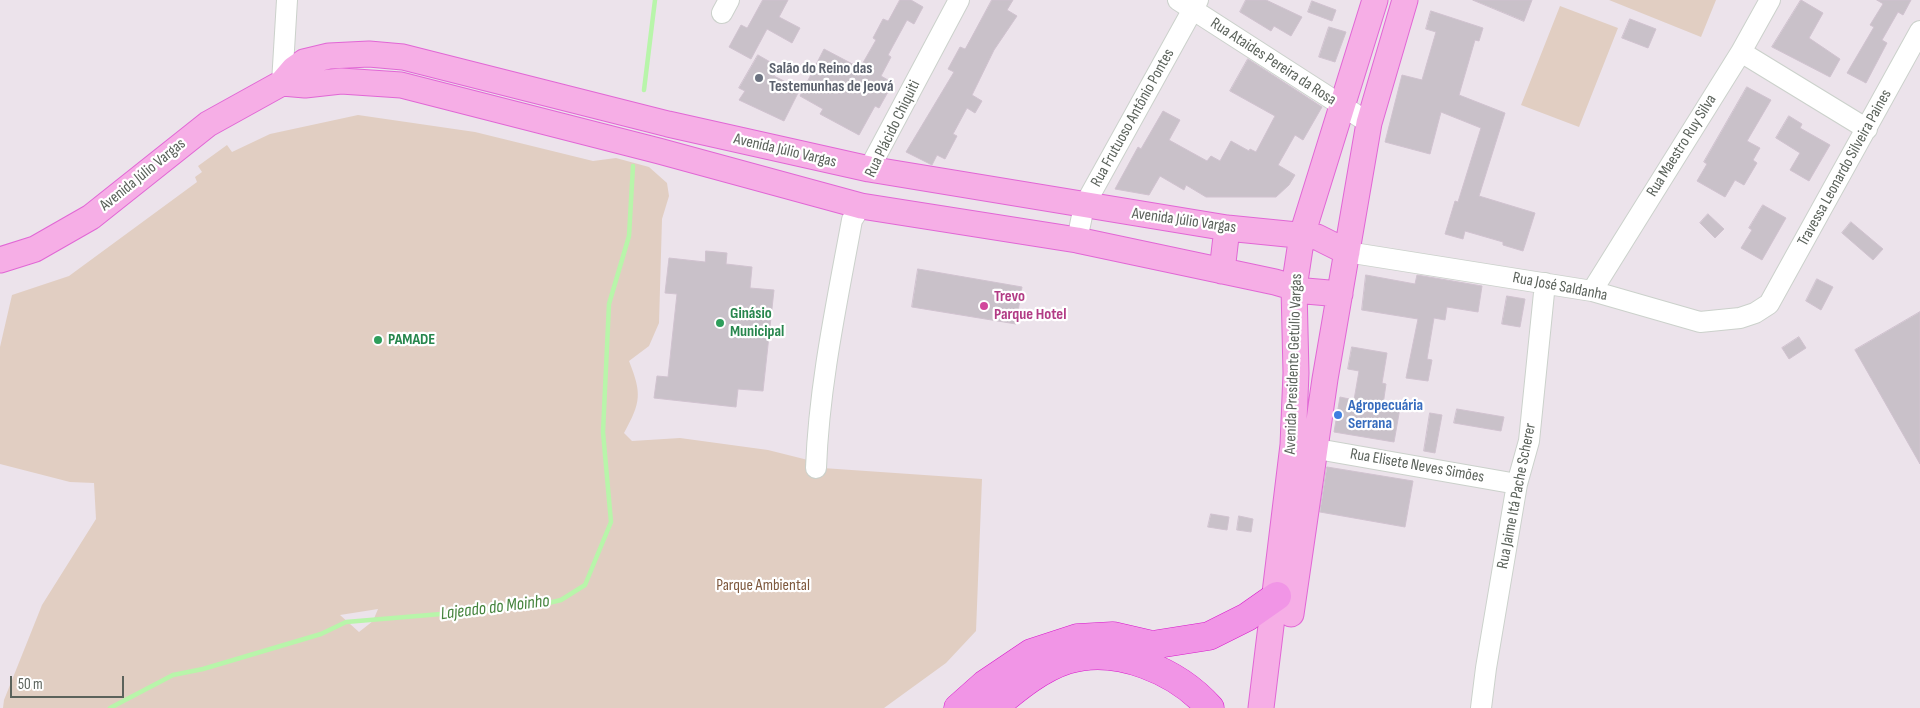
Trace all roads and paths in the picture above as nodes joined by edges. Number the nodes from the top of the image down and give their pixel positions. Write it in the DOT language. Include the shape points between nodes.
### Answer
graph roads {
  1 [pos="288,0"];
  2 [pos="959,0"];
  3 [pos="1375,0"];
  4 [pos="1405,0"];
  5 [pos="1770,0"];
  6 [pos="1190,3"];
  7 [pos="1920,31"];
  8 [pos="1741,52"];
  9 [pos="282,83"];
  10 [pos="1343,108"];
  11 [pos="1369,123"];
  12 [pos="668,124"];
  13 [pos="1867,129"];
  14 [pos="659,151"];
  15 [pos="1326,161"];
  16 [pos="869,170"];
  17 [pos="1361,170"];
  18 [pos="861,206"];
  19 [pos="1084,206"];
  20 [pos="1227,228"];
  21 [pos="1302,234"];
  22 [pos="1077,240"];
  23 [pos="1347,252"];
  24 [pos="0,260"];
  25 [pos="1222,270"];
  26 [pos="1545,283"];
  27 [pos="1294,288"];
  28 [pos="1592,291"];
  29 [pos="1340,294"];
  30 [pos="1769,304"];
  31 [pos="1296,373"];
  32 [pos="1325,379"];
  33 [pos="1305,447"];
  34 [pos="816,468"];
  35 [pos="1517,484"];
  36 [pos="1277,596"];
  37 [pos="1152,644"];
  38 [pos="958,708"];
  39 [pos="993,708"];
  40 [pos="1210,708"];
  41 [pos="1228,708"];
  42 [pos="1261,708"];
  43 [pos="1278,708"];
  44 [pos="1481,708"];
  1 -- 9 [label="street"];
  2 -- 16 [label="street, Rua Plácido Chiquiti"];
  3 -- 10 [label="main road, Avenida Presidente Getúlio Vargas"];
  4 -- 11 [label="main road, Avenida Presidente Getúlio Vargas"];
  5 -- 8 [label="street, Rua Maestro Ruy Silva"];
  6 -- 10 [label="street, Rua Ataides Pereira da Rosa"];
  6 -- 19 [label="street, Rua Frutuoso Antônio Pontes"];
  7 -- 13 [label="street, Travessa Leonardo Silveira Paines"];
  8 -- 13 [label="street"];
  8 -- 28 [label="street, Rua Maestro Ruy Silva"];
  9 -- 12 [label="main road, Avenida Júlio Vargas" via="304,62 328,56 369,54 403,57"];
  9 -- 14 [label="main road, Avenida Júlio Vargas" via="305,86 341,81 401,85"];
  9 -- 24 [label="main road, Avenida Júlio Vargas" via="208,124 91,217 35,249"];
  10 -- 11 [label="street, Rua Ataides Pereira da Rosa"];
  10 -- 15 [label="main road, Avenida Presidente Getúlio Vargas"];
  11 -- 17 [label="main road, Avenida Presidente Getúlio Vargas"];
  12 -- 14 [label="main road"];
  12 -- 16 [label="main road, Avenida Júlio Vargas"];
  13 -- 30 [label="street, Travessa Leonardo Silveira Paines"];
  14 -- 18 [label="main road, Avenida Júlio Vargas"];
  15 -- 17 [label="main road"];
  15 -- 21 [label="main road, Avenida Presidente Getúlio Vargas"];
  16 -- 18 [label="main road, Rua Plácido Chiquiti"];
  16 -- 19 [label="main road, Avenida Júlio Vargas"];
  17 -- 23 [label="main road, Avenida Presidente Getúlio Vargas"];
  18 -- 22 [label="main road, Avenida Júlio Vargas"];
  18 -- 34 [label="street" via="852,220 833,327 817,424"];
  19 -- 20 [label="main road, Avenida Júlio Vargas"];
  19 -- 22 [label="street, Rua Frutuoso Antônio Pontes"];
  20 -- 21 [label="main road, Avenida Júlio Vargas"];
  20 -- 25 [label="main road"];
  21 -- 23 [label="main road, Avenida Júlio Vargas" via="1317,237"];
  21 -- 27 [label="main road, Avenida Presidente Getúlio Vargas"];
  22 -- 25 [label="main road, Avenida Júlio Vargas"];
  23 -- 26 [label="street, Rua José Saldanha"];
  23 -- 29 [label="main road, Avenida Presidente Getúlio Vargas"];
  25 -- 27 [label="main road, Avenida Júlio Vargas"];
  26 -- 28 [label="street, Rua José Saldanha"];
  26 -- 35 [label="street, Rua Jaime Itá Pache Scherer" via="1529,441"];
  27 -- 29 [label="main road, Avenida Júlio Vargas"];
  27 -- 31 [label="main road, Avenida Presidente Getúlio Vargas"];
  28 -- 30 [label="street, Rua José Saldanha" via="1700,322 1740,318"];
  29 -- 32 [label="main road, Avenida Presidente Getúlio Vargas"];
  31 -- 32 [label="main road"];
  31 -- 33 [label="main road, Avenida Presidente Getúlio Vargas"];
  32 -- 33 [label="main road, Avenida Presidente Getúlio Vargas"];
  33 -- 35 [label="street, Rua Elisete Neves Simões"];
  33 -- 36 [label="main road, Avenida Presidente Getúlio Vargas"];
  33 -- 43 [label="main road, Avenida Presidente Getúlio Vargas"];
  35 -- 44 [label="street, Rua Jaime Itá Pache Scherer"];
  36 -- 37 [label="highway" via="1248,617 1209,636"];
  36 -- 42 [label="main road, Avenida Presidente Getúlio Vargas"];
  37 -- 38 [label="highway" via="1113,636 1077,638 1031,653 985,684"];
  37 -- 41 [label="highway" via="1183,659 1207,681"];
  39 -- 40 [label="highway" via="1028,680 1067,660 1101,656 1133,661 1173,676"];
}
